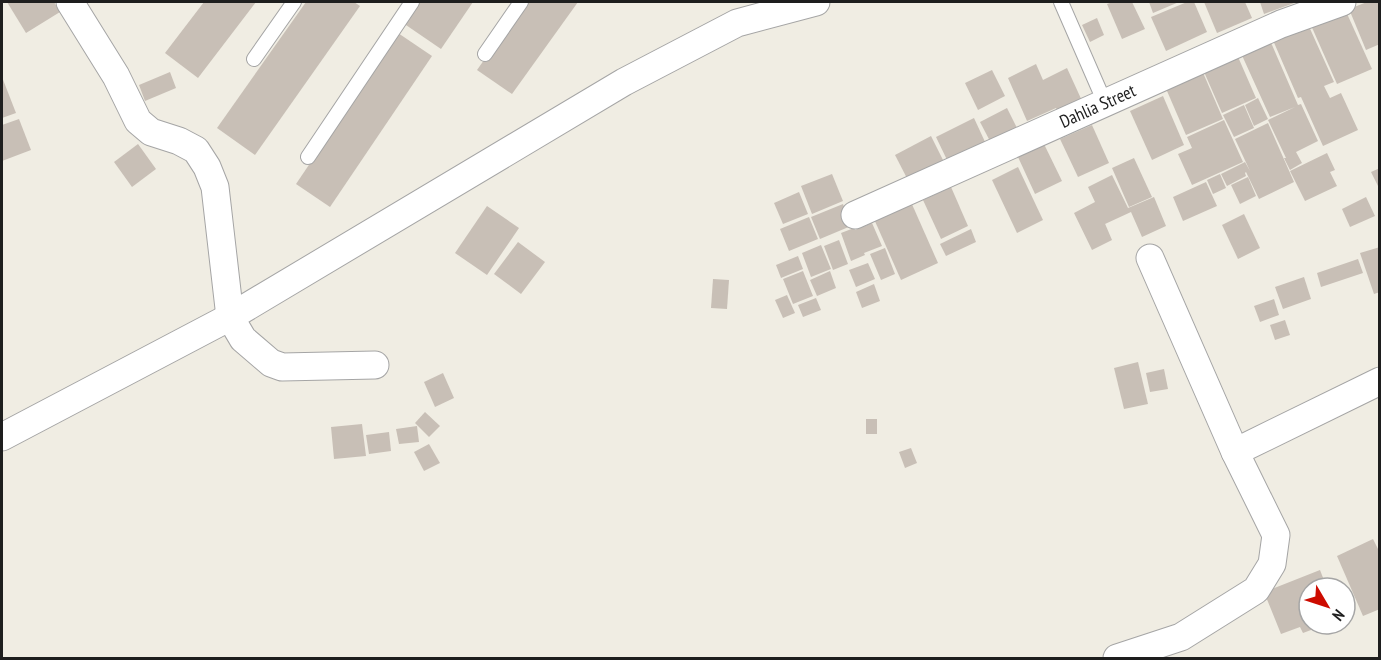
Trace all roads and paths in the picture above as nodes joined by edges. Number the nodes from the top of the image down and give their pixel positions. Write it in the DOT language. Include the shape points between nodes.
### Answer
graph roads {
  1 [pos="70,2"];
  2 [pos="294,2"];
  3 [pos="412,2"];
  4 [pos="521,2"];
  5 [pos="816,2"];
  6 [pos="1061,2"];
  7 [pos="1342,2"];
  8 [pos="485,54"];
  9 [pos="254,59"];
  10 [pos="1105,103"];
  11 [pos="308,157"];
  12 [pos="855,215"];
  13 [pos="1150,258"];
  14 [pos="230,317"];
  15 [pos="375,365"];
  16 [pos="1380,381"];
  17 [pos="2,437"];
  18 [pos="1235,452"];
  19 [pos="1117,658"];
  1 -- 14 [label="street" via="116,76 138,121 151,132 196,150 207,167 215,187"];
  2 -- 9 [label="lane"];
  3 -- 11 [label="lane"];
  4 -- 8 [label="lane"];
  5 -- 14 [label="street" via="736,23 624,82"];
  6 -- 10 [label="lane"];
  7 -- 10 [label="street, Dahlia Street" via="1281,24"];
  10 -- 12 [label="street, Dahlia Street"];
  13 -- 18 [label="street"];
  14 -- 15 [label="street" via="243,339 271,363 282,367"];
  14 -- 17 [label="street"];
  16 -- 18 [label="street"];
  18 -- 19 [label="street" via="1276,535 1272,564 1256,590 1181,637"];
}
